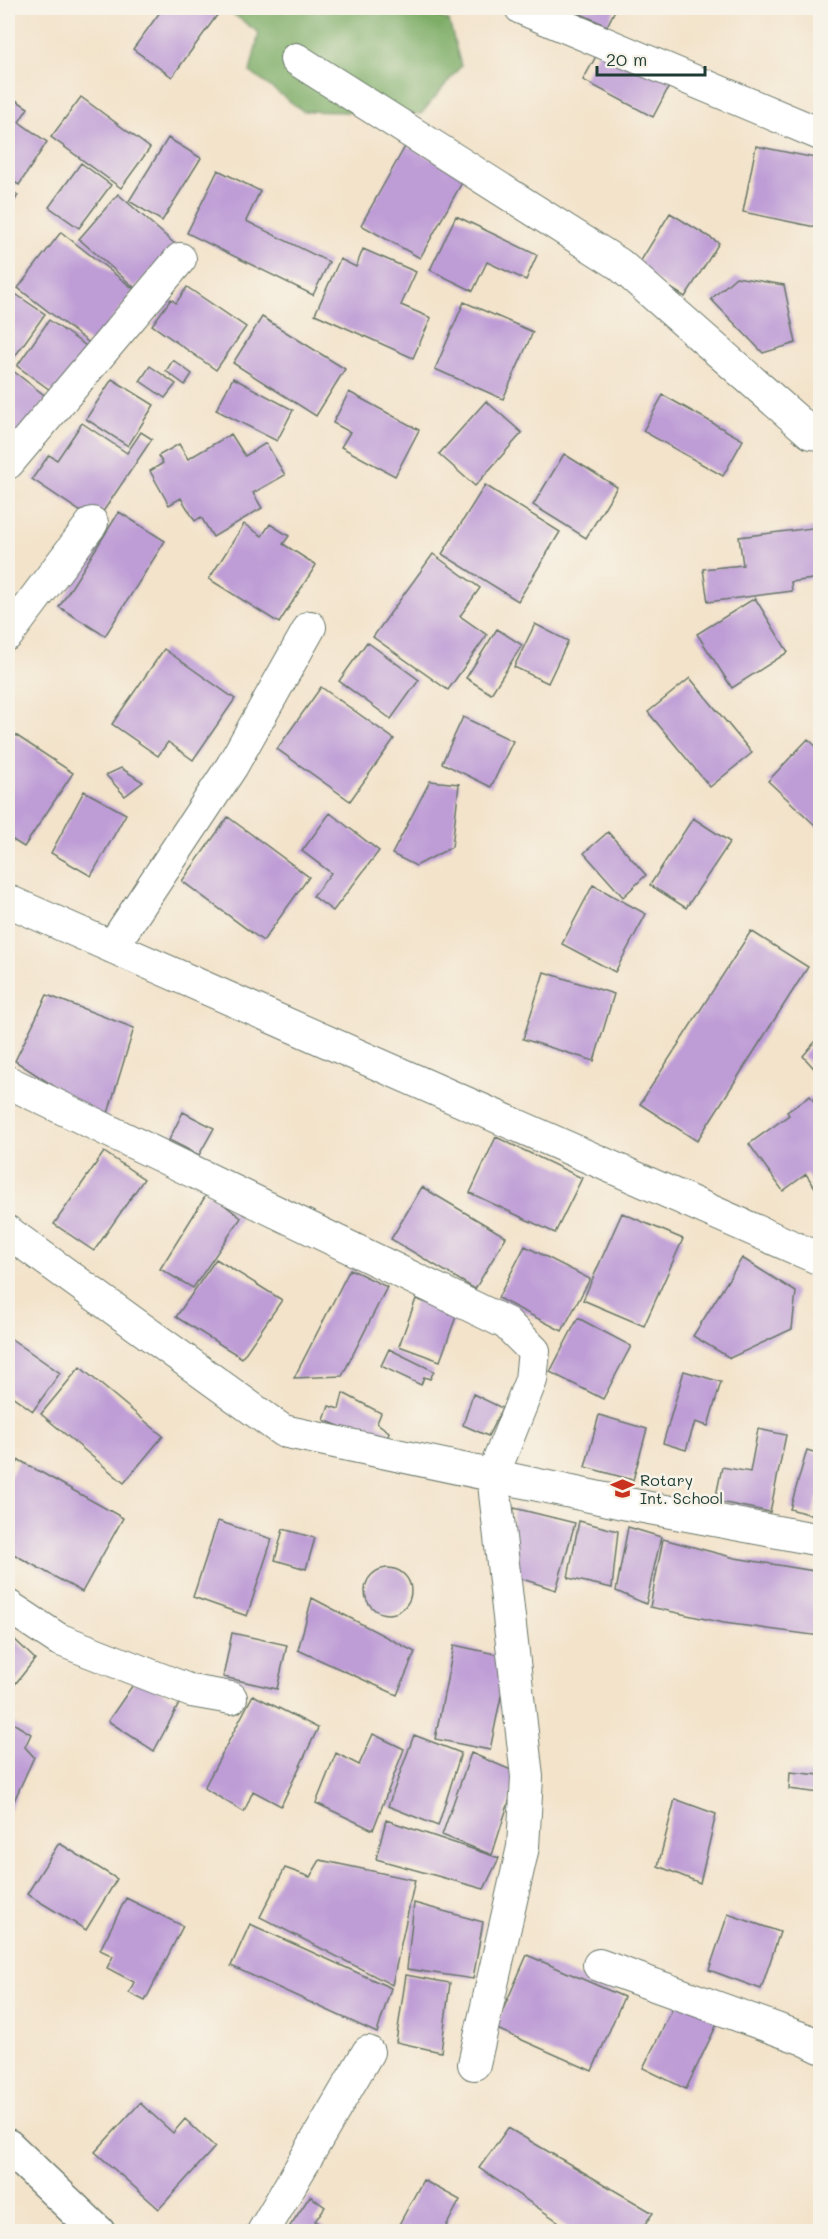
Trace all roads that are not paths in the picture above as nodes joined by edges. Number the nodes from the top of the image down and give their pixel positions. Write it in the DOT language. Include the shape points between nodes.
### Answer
graph roads {
  1 [pos="521,8"];
  2 [pos="296,59"];
  3 [pos="820,134"];
  4 [pos="180,259"];
  5 [pos="820,434"];
  6 [pos="8,463"];
  7 [pos="92,523"];
  8 [pos="310,627"];
  9 [pos="8,634"];
  10 [pos="8,901"];
  11 [pos="112,947"];
  12 [pos="8,1082"];
  13 [pos="8,1232"];
  14 [pos="820,1258"];
  15 [pos="493,1475"];
  16 [pos="820,1540"];
  17 [pos="8,1606"];
  18 [pos="231,1698"];
  19 [pos="599,1965"];
  20 [pos="820,2047"];
  21 [pos="368,2052"];
  22 [pos="474,2064"];
  23 [pos="8,2146"];
  24 [pos="98,2232"];
  25 [pos="263,2232"];
  1 -- 3 [label="street"];
  2 -- 5 [label="street" via="619,264 811,433"];
  4 -- 6 [label="street"];
  7 -- 9 [label="street"];
  8 -- 11 [label="street" via="232,766"];
  10 -- 11 [label="street"];
  11 -- 14 [label="street"];
  12 -- 15 [label="street" via="506,1323 534,1352 531,1380"];
  13 -- 15 [label="street" via="283,1431"];
  15 -- 16 [label="street"];
  15 -- 22 [label="street" via="527,1777 523,1847"];
  17 -- 18 [label="street" via="58,1639 191,1691"];
  19 -- 20 [label="street"];
  21 -- 25 [label="street"];
  23 -- 24 [label="highway"];
}
